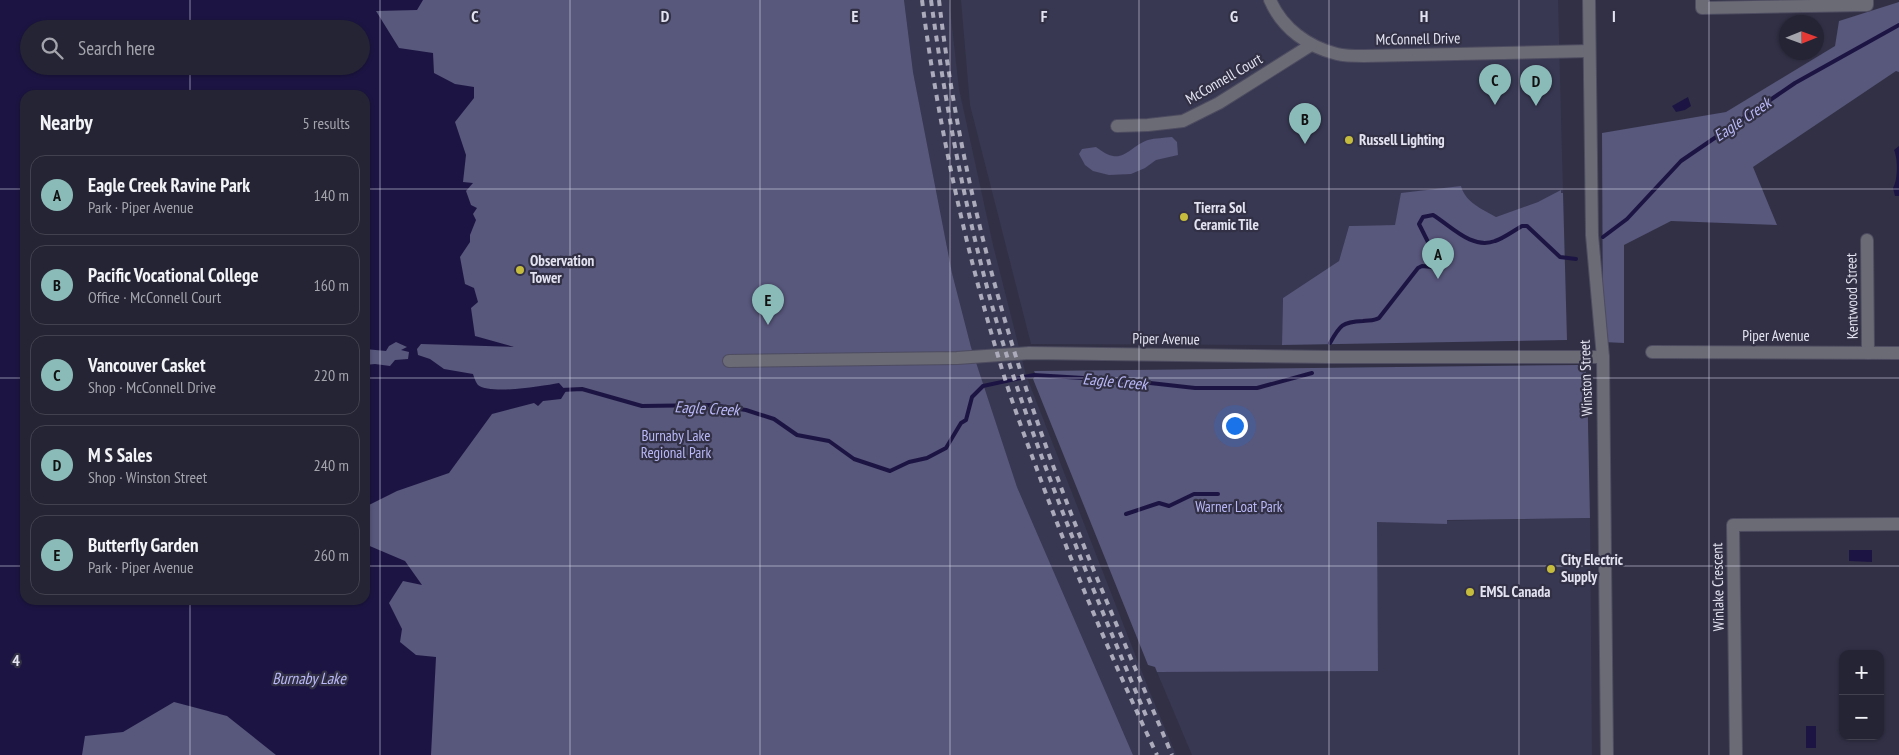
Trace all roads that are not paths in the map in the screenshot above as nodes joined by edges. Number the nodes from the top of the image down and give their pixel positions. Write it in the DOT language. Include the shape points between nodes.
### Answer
graph roads {
  1 [pos="1270,0"];
  2 [pos="1589,0"];
  3 [pos="1702,0"];
  4 [pos="1867,3"];
  5 [pos="1311,45"];
  6 [pos="1589,51"];
  7 [pos="1117,126"];
  8 [pos="1867,240"];
  9 [pos="1652,352"];
  10 [pos="1868,353"];
  11 [pos="1899,353"];
  12 [pos="1603,356"];
  13 [pos="729,361"];
  14 [pos="1899,524"];
  15 [pos="1607,755"];
  16 [pos="1736,755"];
  1 -- 5 [label="street, McConnell Drive" via="1285,24"];
  2 -- 6 [label="street, Winston Street"];
  3 -- 4 [label="street" via="1702,8"];
  5 -- 6 [label="street, McConnell Drive" via="1338,55 1364,56"];
  5 -- 7 [label="street, McConnell Court" via="1219,103 1183,120"];
  6 -- 12 [label="street, Winston Street" via="1592,235"];
  8 -- 10 [label="street, Kentwood Street"];
  9 -- 10 [label="street, Piper Avenue"];
  10 -- 11 [label="street, Piper Avenue"];
  12 -- 13 [label="street, Piper Avenue" via="1029,353 957,358"];
  12 -- 15 [label="street, Winston Street"];
  14 -- 16 [label="street, Winlake Crescent" via="1733,525"];
}
